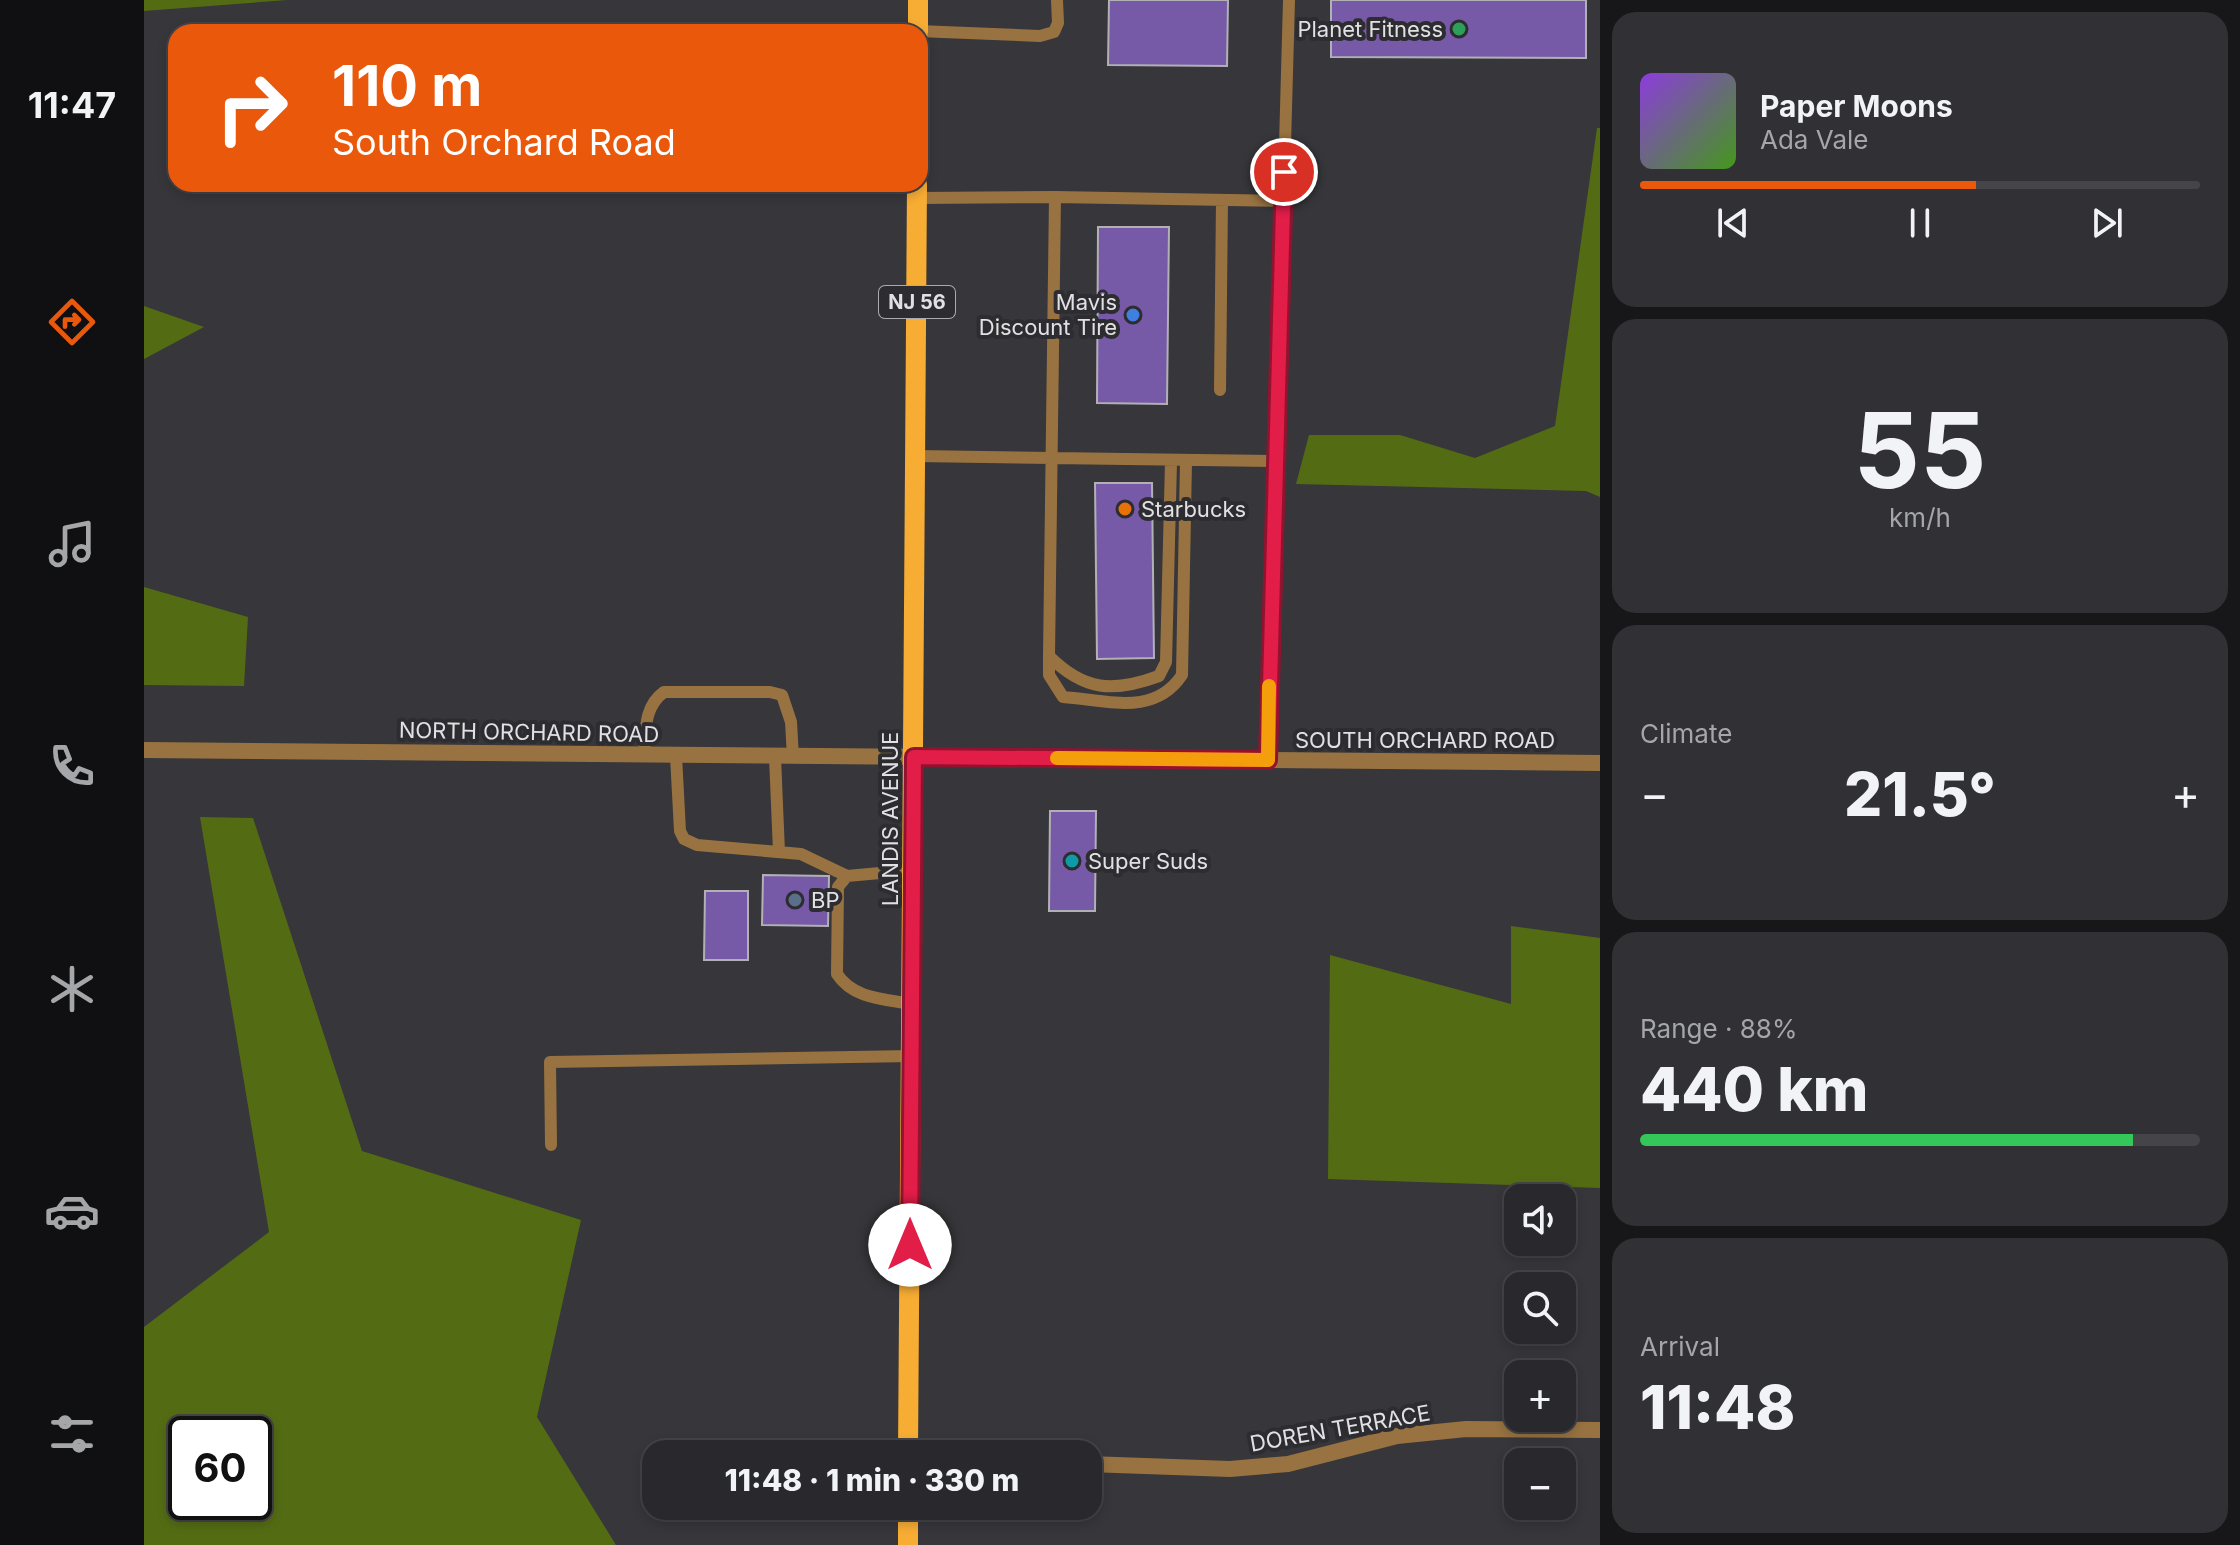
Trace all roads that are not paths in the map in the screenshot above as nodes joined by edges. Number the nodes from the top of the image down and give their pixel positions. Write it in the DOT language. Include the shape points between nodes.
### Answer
graph roads {
  1 [pos="918,0"];
  2 [pos="1057,0"];
  3 [pos="1289,0"];
  4 [pos="918,24"];
  5 [pos="928,31"];
  6 [pos="928,191"];
  7 [pos="917,192"];
  8 [pos="1055,197"];
  9 [pos="1222,200"];
  10 [pos="1284,201"];
  11 [pos="1220,390"];
  12 [pos="916,456"];
  13 [pos="1050,458"];
  14 [pos="1186,461"];
  15 [pos="1276,461"];
  16 [pos="1171,462"];
  17 [pos="1049,656"];
  18 [pos="144,750"];
  19 [pos="644,756"];
  20 [pos="676,756"];
  21 [pos="775,757"];
  22 [pos="793,757"];
  23 [pos="914,757"];
  24 [pos="1268,760"];
  25 [pos="1600,763"];
  26 [pos="779,852"];
  27 [pos="913,870"];
  28 [pos="847,876"];
  29 [pos="912,1004"];
  30 [pos="912,1056"];
  31 [pos="551,1145"];
  32 [pos="1600,1430"];
  33 [pos="908,1440"];
  34 [pos="1102,1464"];
  35 [pos="908,1520"];
  36 [pos="908,1545"];
  1 -- 4 [label="main road"];
  2 -- 5 [label="lane" via="1054,32 1040,36"];
  3 -- 10 [label="lane"];
  6 -- 8 [label="lane"];
  7 -- 12 [label="main road, LANDIS AVENUE / NJ 56"];
  8 -- 9 [label="lane"];
  8 -- 13 [label="lane"];
  9 -- 10 [label="lane"];
  9 -- 11 [label="lane"];
  10 -- 15 [label="lane"];
  12 -- 13 [label="lane"];
  12 -- 23 [label="main road, LANDIS AVENUE / NJ 56"];
  13 -- 16 [label="lane"];
  13 -- 17 [label="lane"];
  14 -- 15 [label="lane"];
  14 -- 16 [label="lane"];
  14 -- 17 [label="lane" via="1182,675 1170,693 1144,703 1063,697 1049,675"];
  15 -- 24 [label="lane"];
  16 -- 17 [label="lane" via="1166,662 1159,676 1135,685 1099,687 1070,677"];
  18 -- 19 [label="street, NORTH ORCHARD ROAD"];
  19 -- 20 [label="street, NORTH ORCHARD ROAD"];
  19 -- 22 [label="lane" via="652,700 664,692 770,692 782,695 787,704"];
  20 -- 21 [label="street, NORTH ORCHARD ROAD"];
  20 -- 26 [label="lane" via="684,839 697,845"];
  21 -- 22 [label="street, NORTH ORCHARD ROAD"];
  21 -- 26 [label="lane"];
  22 -- 23 [label="street, NORTH ORCHARD ROAD"];
  23 -- 24 [label="street, SOUTH ORCHARD ROAD"];
  23 -- 27 [label="main road, LANDIS AVENUE / NJ 56"];
  24 -- 25 [label="street, SOUTH ORCHARD ROAD"];
  26 -- 28 [label="lane" via="801,854"];
  27 -- 28 [label="lane"];
  27 -- 29 [label="main road, LANDIS AVENUE / NJ 56"];
  28 -- 29 [label="lane" via="838,887 837,974 845,986 862,995"];
  29 -- 30 [label="main road, LANDIS AVENUE / NJ 56"];
  30 -- 31 [label="lane" via="550,1062"];
  30 -- 33 [label="main road, LANDIS AVENUE / NJ 56"];
  32 -- 34 [label="street, DOREN TERRACE" via="1438,1431 1288,1464 1230,1469"];
  35 -- 36 [label="main road"];
}
